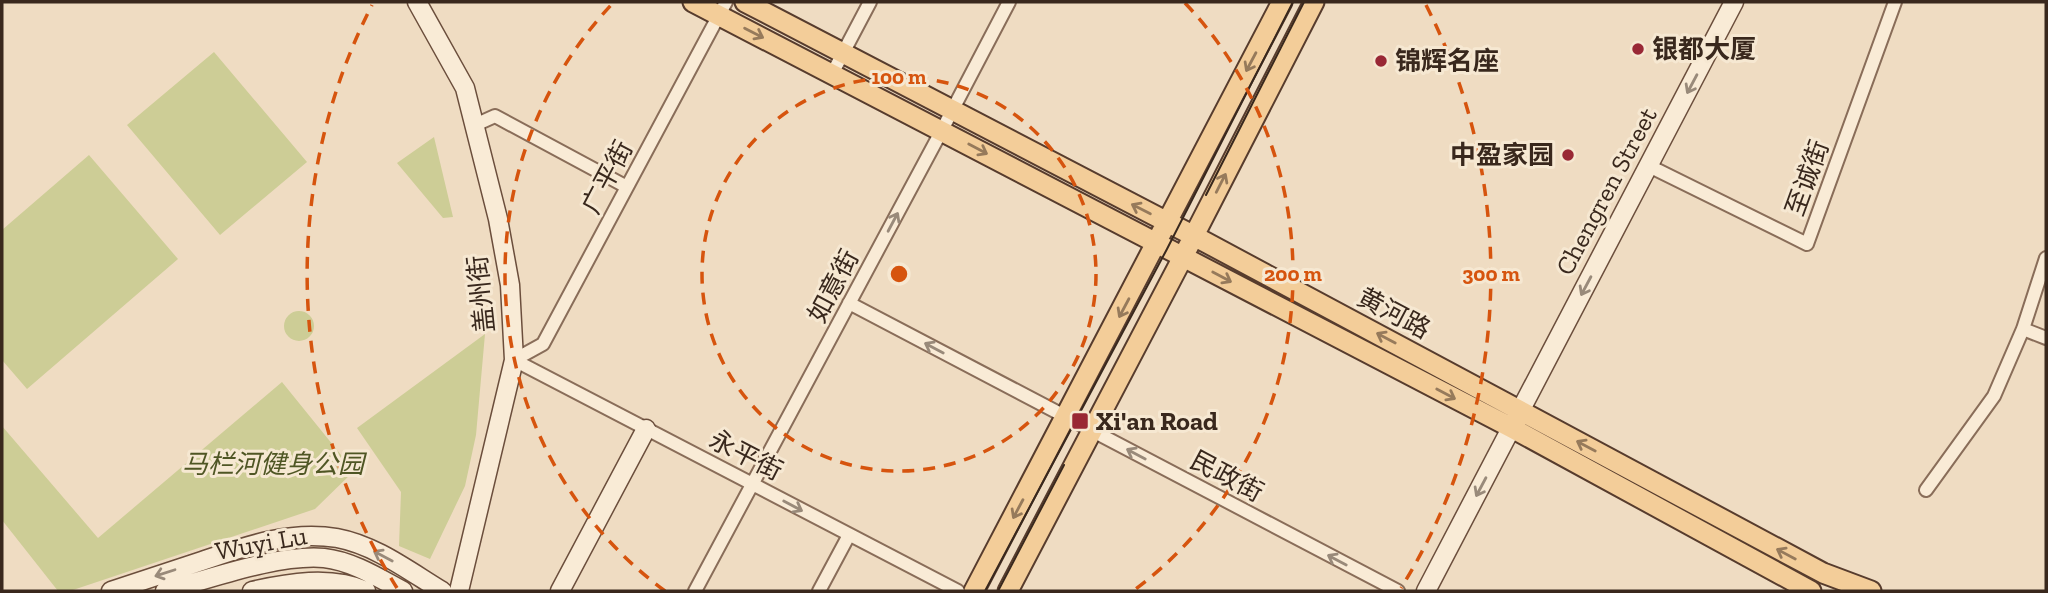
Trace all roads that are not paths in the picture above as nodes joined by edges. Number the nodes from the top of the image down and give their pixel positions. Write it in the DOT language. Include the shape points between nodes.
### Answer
graph roads {
  1 [pos="417,2"];
  2 [pos="693,2"];
  3 [pos="744,2"];
  4 [pos="870,2"];
  5 [pos="1009,2"];
  6 [pos="1282,2"];
  7 [pos="1314,2"];
  8 [pos="1734,2"];
  9 [pos="1895,2"];
  10 [pos="722,8"];
  11 [pos="843,53"];
  12 [pos="832,74"];
  13 [pos="953,110"];
  14 [pos="475,125"];
  15 [pos="942,130"];
  16 [pos="1649,166"];
  17 [pos="627,187"];
  18 [pos="1168,223"];
  19 [pos="1194,236"];
  20 [pos="1157,243"];
  21 [pos="1184,257"];
  22 [pos="2046,258"];
  23 [pos="849,303"];
  24 [pos="2022,329"];
  25 [pos="2046,338"];
  26 [pos="514,360"];
  27 [pos="1521,410"];
  28 [pos="1066,418"];
  29 [pos="1512,428"];
  30 [pos="646,429"];
  31 [pos="1092,432"];
  32 [pos="752,484"];
  33 [pos="1926,490"];
  34 [pos="849,535"];
  35 [pos="1820,582"];
  36 [pos="111,591"];
  37 [pos="165,591"];
  38 [pos="252,591"];
  39 [pos="366,591"];
  40 [pos="403,591"];
  41 [pos="442,591"];
  42 [pos="459,591"];
  43 [pos="560,591"];
  44 [pos="695,591"];
  45 [pos="819,591"];
  46 [pos="958,591"];
  47 [pos="974,591"];
  48 [pos="1008,591"];
  49 [pos="1398,591"];
  50 [pos="1426,591"];
  51 [pos="1811,591"];
  52 [pos="1871,591"];
  1 -- 14 [label="street, 盖州街" via="466,88"];
  2 -- 10 [label="main road, 黄河路"];
  3 -- 11 [label="main road, 黄河路"];
  4 -- 11 [label="street"];
  5 -- 13 [label="street, 如意街"];
  6 -- 18 [label="main road, one-way"];
  19 -- 7 [label="main road, one-way"];
  8 -- 16 [label="street, Chengren Street, one-way"];
  9 -- 16 [label="street, 至诚街" via="1807,244"];
  10 -- 12 [label="main road, 黄河路, one-way"];
  10 -- 17 [label="street, 广平街"];
  11 -- 12 [label="street"];
  11 -- 13 [label="main road, 黄河路"];
  12 -- 15 [label="main road, 黄河路"];
  13 -- 15 [label="street, 如意街"];
  18 -- 13 [label="main road, 黄河路, one-way"];
  14 -- 17 [label="street" via="495,116"];
  14 -- 26 [label="street, 盖州街" via="510,285"];
  15 -- 20 [label="main road, 黄河路, one-way"];
  23 -- 15 [label="street, 如意街, one-way"];
  16 -- 27 [label="street, Chengren Street, one-way"];
  17 -- 26 [label="street, 广平街" via="543,344"];
  18 -- 19 [label="main road, 黄河路"];
  18 -- 20 [label="main road"];
  19 -- 21 [label="main road"];
  27 -- 19 [label="main road, 黄河路, one-way"];
  20 -- 21 [label="main road, 黄河路"];
  20 -- 28 [label="main road, one-way"];
  21 -- 29 [label="main road, 黄河路, one-way"];
  21 -- 31 [label="main road"];
  22 -- 24 [label="street"];
  28 -- 23 [label="street, 民政街, one-way"];
  23 -- 32 [label="street, 如意街"];
  24 -- 25 [label="street"];
  24 -- 33 [label="street" via="1994,396"];
  26 -- 30 [label="street, 永平街"];
  26 -- 42 [label="street, 盖州街"];
  27 -- 29 [label="street, Chengren Street"];
  35 -- 27 [label="main road, 黄河路, one-way"];
  28 -- 31 [label="street, 民政街"];
  28 -- 47 [label="main road, one-way"];
  29 -- 50 [label="street, Chengren Street, one-way"];
  29 -- 51 [label="main road, 黄河路"];
  30 -- 32 [label="street, 永平街"];
  30 -- 43 [label="street"];
  31 -- 48 [label="main road"];
  49 -- 31 [label="street, 民政街, one-way"];
  32 -- 34 [label="street, 永平街, one-way"];
  32 -- 44 [label="street, 如意街"];
  34 -- 45 [label="street"];
  34 -- 46 [label="street, 永平街"];
  35 -- 52 [label="main road, 黄河路"];
  41 -- 36 [label="street, one-way" via="360,545 306,536 261,541"];
  37 -- 40 [label="street, Wuyi Lu" via="271,562 324,558 363,569"];
  38 -- 39 [label="street" via="321,582"];
}
